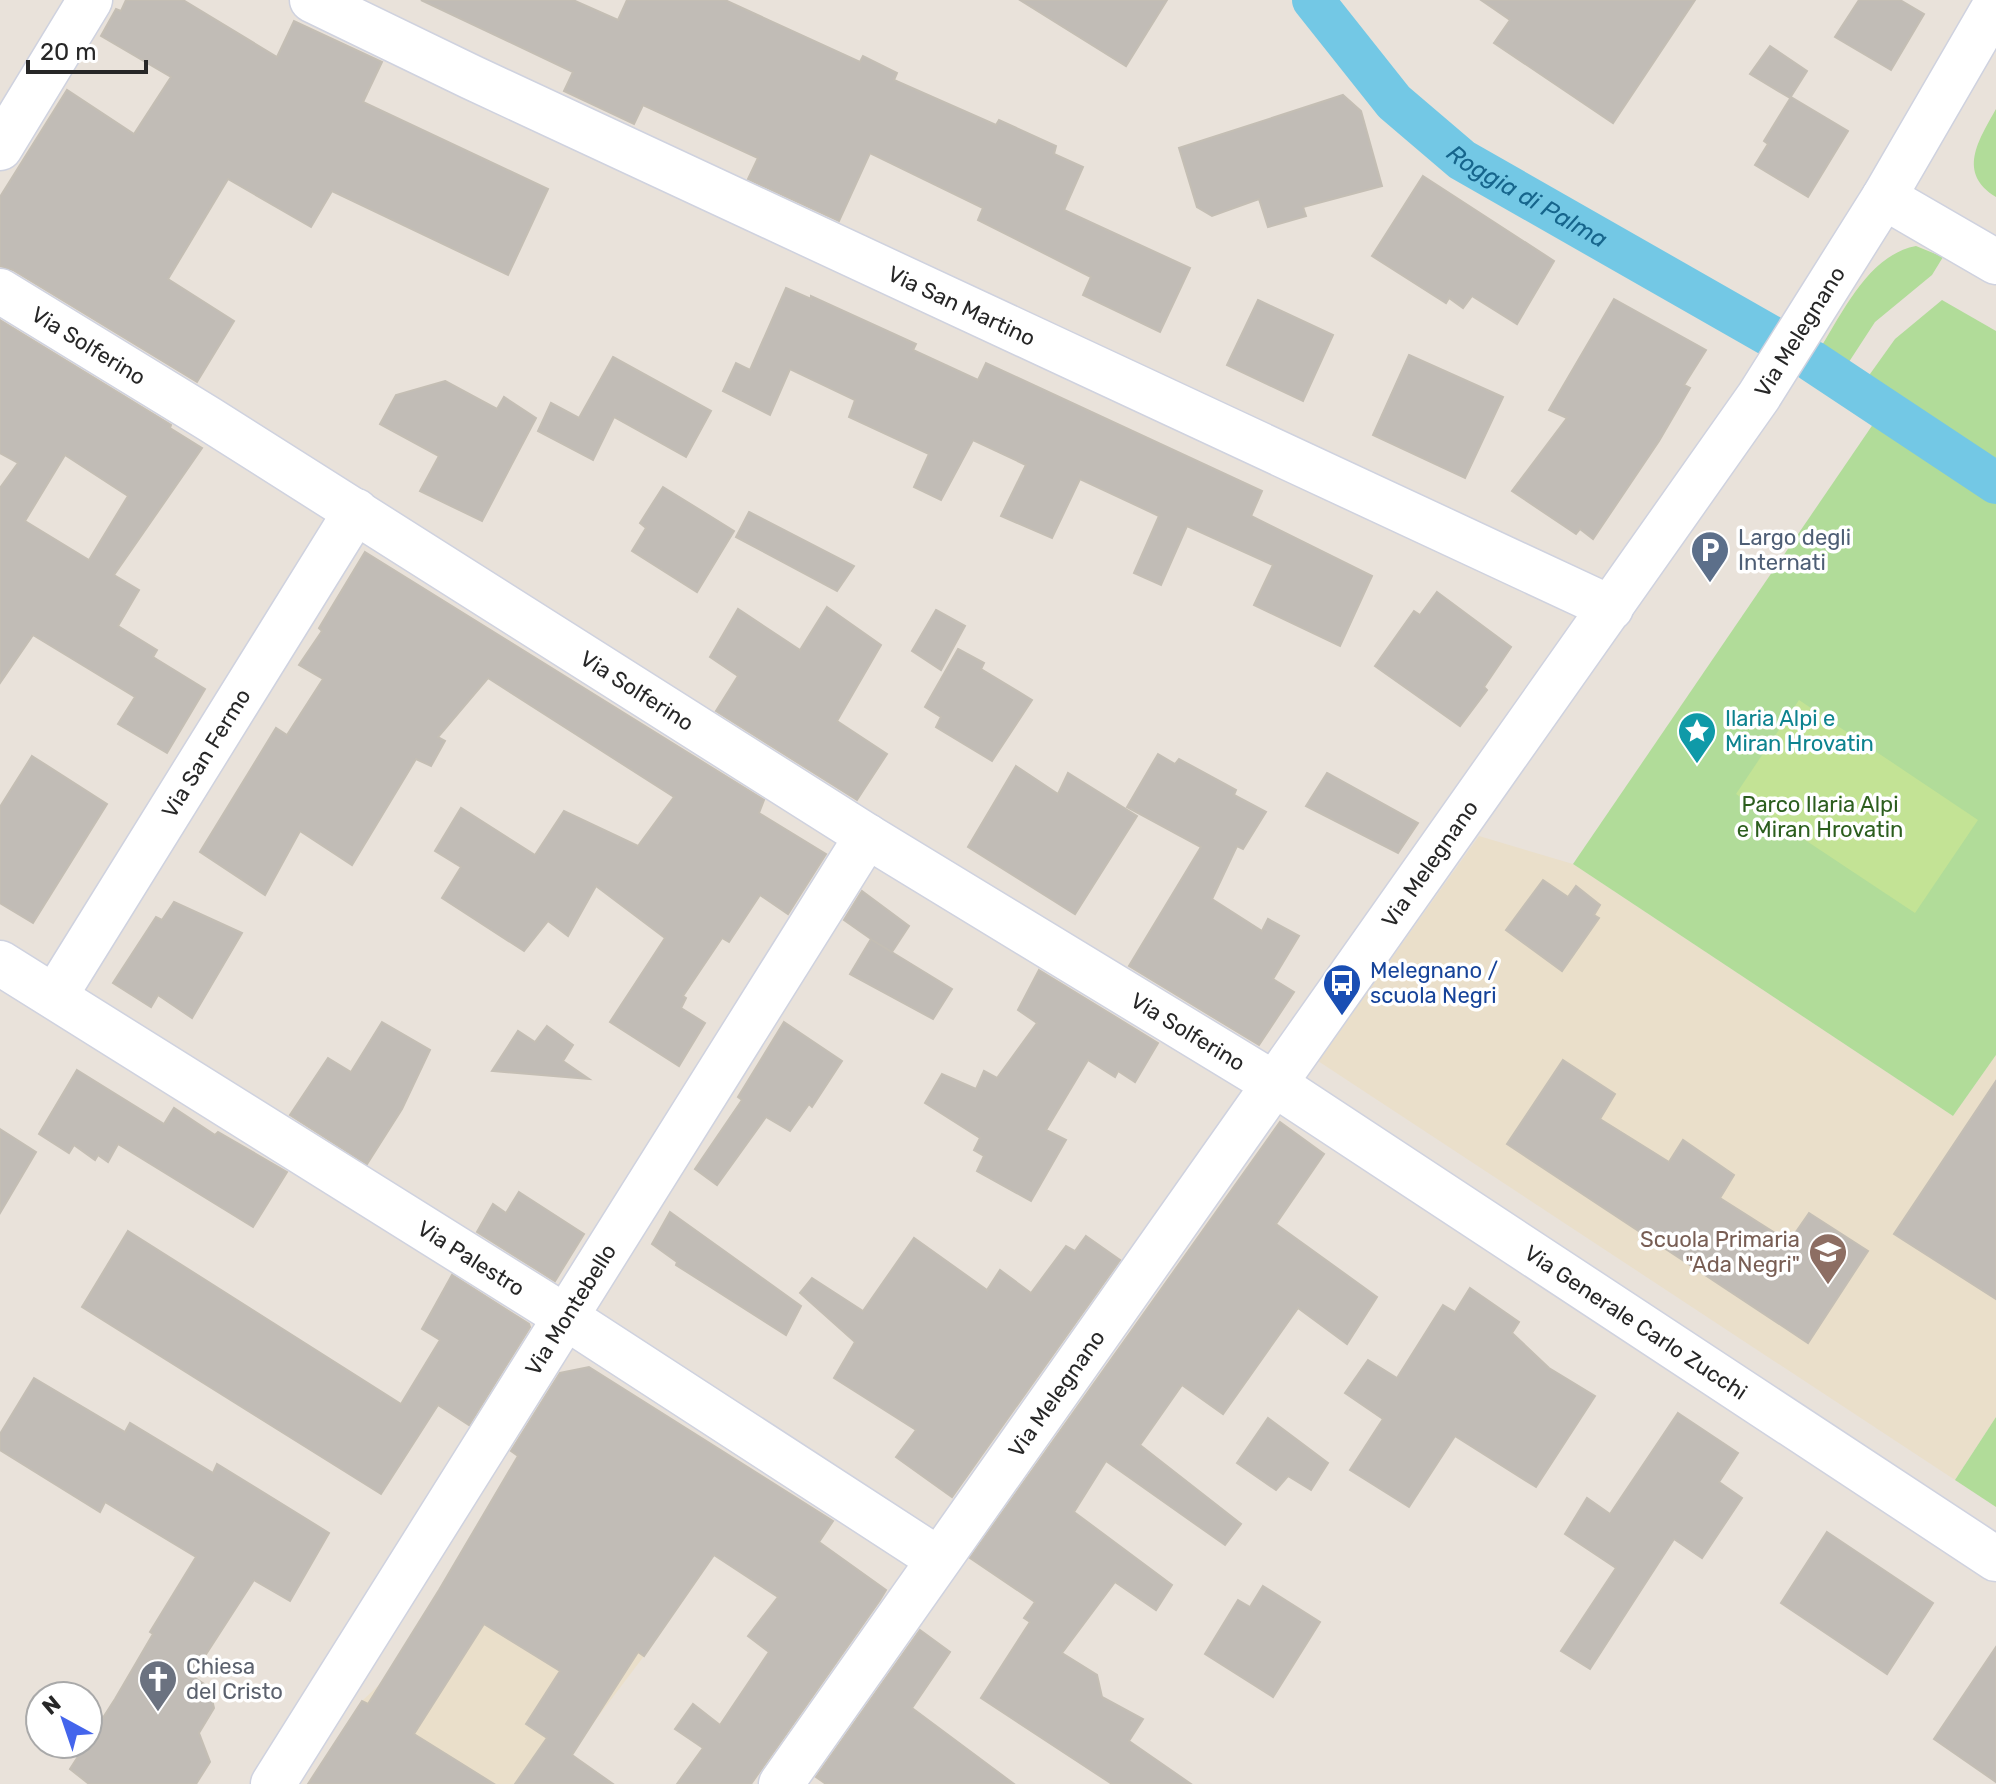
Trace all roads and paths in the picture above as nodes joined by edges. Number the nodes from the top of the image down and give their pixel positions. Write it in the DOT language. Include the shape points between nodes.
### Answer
graph roads {
  1 [pos="90,0"];
  2 [pos="312,0"];
  3 [pos="1996,4"];
  4 [pos="0,148"];
  5 [pos="1884,197"];
  6 [pos="1996,262"];
  7 [pos="0,291"];
  8 [pos="356,511"];
  9 [pos="1611,608"];
  10 [pos="867,836"];
  11 [pos="0,963"];
  12 [pos="55,996"];
  13 [pos="1276,1085"];
  14 [pos="564,1316"];
  15 [pos="938,1559"];
  16 [pos="1996,1559"];
  17 [pos="273,1784"];
  18 [pos="781,1784"];
  1 -- 4 [label="street"];
  2 -- 9 [label="street, Via San Martino"];
  3 -- 5 [label="street, Via Melegnano"];
  5 -- 6 [label="street"];
  5 -- 9 [label="street, Via Melegnano" via="1800,334"];
  7 -- 8 [label="street, Via Solferino"];
  8 -- 10 [label="street, Via Solferino"];
  8 -- 12 [label="street, Via San Fermo"];
  9 -- 13 [label="street, Via Melegnano"];
  10 -- 13 [label="street, Via Solferino"];
  10 -- 14 [label="street, Via Montebello"];
  11 -- 12 [label="street, Via Palestro"];
  12 -- 14 [label="street, Via Palestro"];
  13 -- 15 [label="street, Via Melegnano"];
  13 -- 16 [label="street, Via Generale Carlo Zucchi"];
  14 -- 15 [label="street, Via Palestro"];
  14 -- 17 [label="street, Via Montebello"];
  15 -- 18 [label="street, Via Melegnano"];
}
